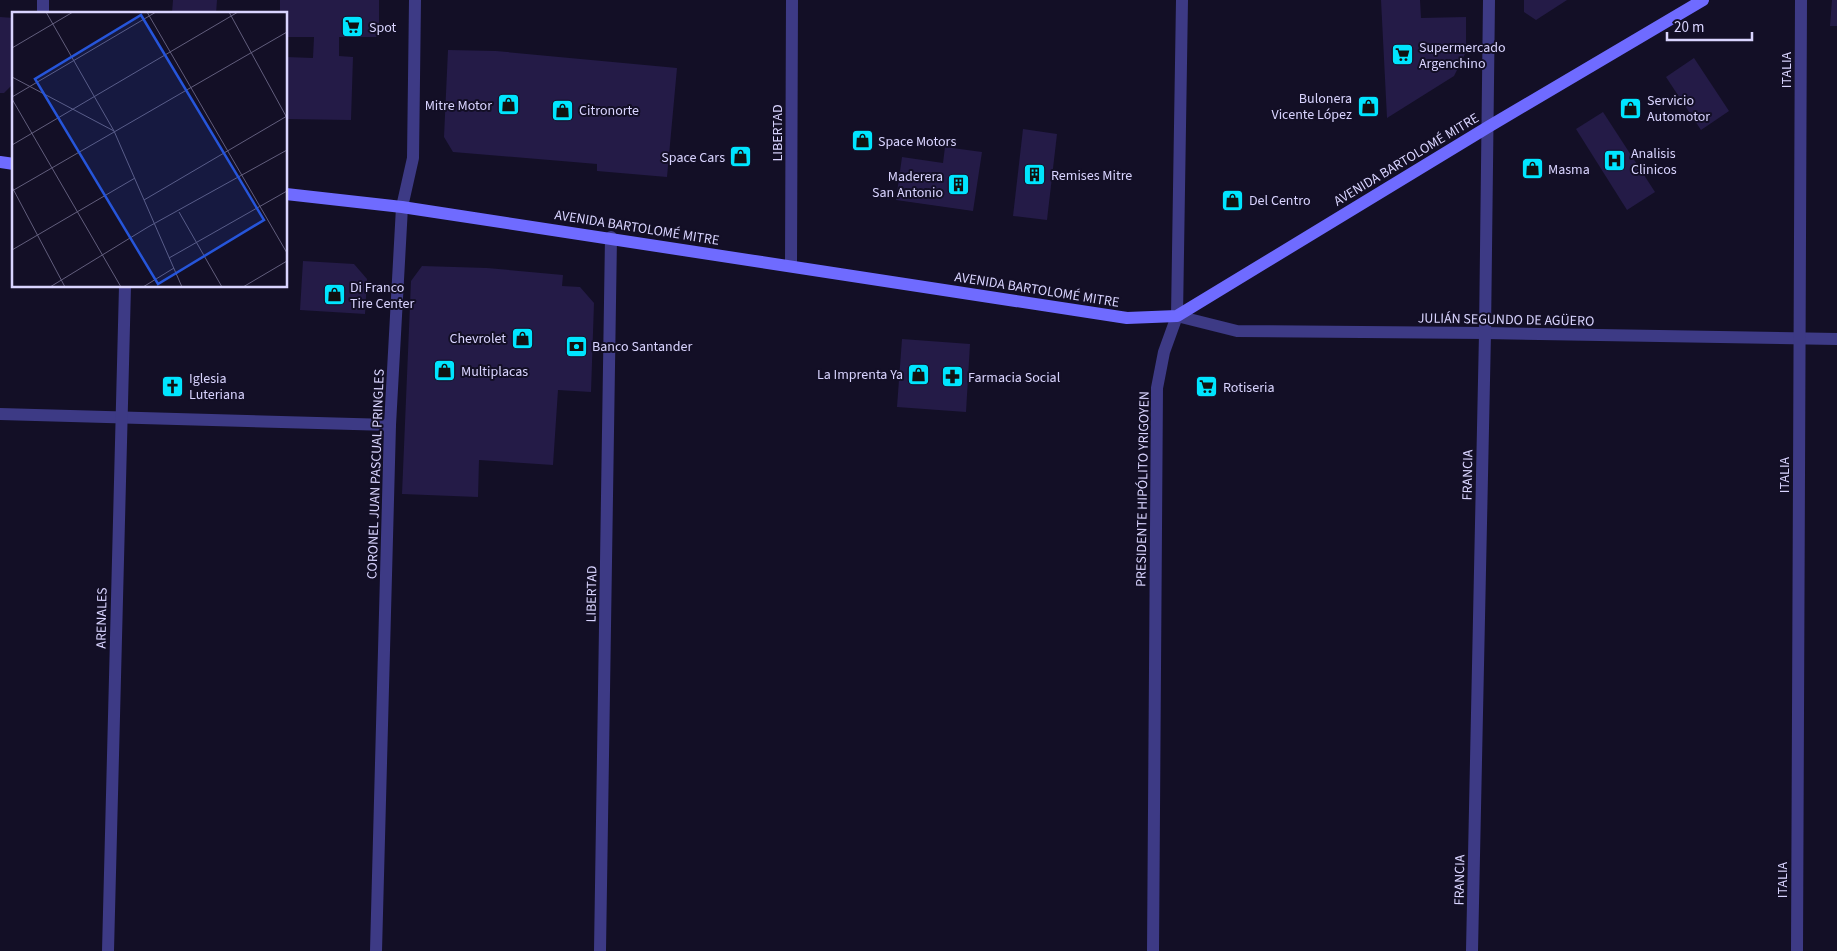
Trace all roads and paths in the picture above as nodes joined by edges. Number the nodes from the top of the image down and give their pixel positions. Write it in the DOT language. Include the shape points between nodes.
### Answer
graph roads {
  1 [pos="415,0"];
  2 [pos="792,0"];
  3 [pos="1182,0"];
  4 [pos="1489,0"];
  5 [pos="1703,0"];
  6 [pos="1801,0"];
  7 [pos="1488,127"];
  8 [pos="288,194"];
  9 [pos="402,207"];
  10 [pos="611,238"];
  11 [pos="791,265"];
  12 [pos="125,288"];
  13 [pos="1177,316"];
  14 [pos="1485,333"];
  15 [pos="1799,339"];
  16 [pos="1837,339"];
  17 [pos="0,414"];
  18 [pos="121,417"];
  19 [pos="390,425"];
  20 [pos="108,951"];
  21 [pos="376,951"];
  22 [pos="600,951"];
  23 [pos="1153,951"];
  24 [pos="1472,951"];
  25 [pos="1797,951"];
  1 -- 9 [label="street, CORONEL JUAN PASCUAL PRINGLES" via="413,158"];
  2 -- 11 [label="street, LIBERTAD"];
  3 -- 13 [label="street, PRESIDENTE HIPÓLITO YRIGOYEN"];
  4 -- 7 [label="street, FRANCIA"];
  5 -- 7 [label="main road, AVENIDA BARTOLOMÉ MITRE"];
  6 -- 15 [label="street, ITALIA"];
  7 -- 13 [label="main road, AVENIDA BARTOLOMÉ MITRE"];
  7 -- 14 [label="street, FRANCIA"];
  8 -- 9 [label="main road, AVENIDA BARTOLOMÉ MITRE"];
  9 -- 10 [label="main road, AVENIDA BARTOLOMÉ MITRE"];
  9 -- 19 [label="street, CORONEL JUAN PASCUAL PRINGLES"];
  10 -- 11 [label="main road, AVENIDA BARTOLOMÉ MITRE"];
  10 -- 22 [label="street, LIBERTAD"];
  11 -- 13 [label="main road, AVENIDA BARTOLOMÉ MITRE" via="1128,318"];
  12 -- 18 [label="street, ARENALES"];
  13 -- 14 [label="street, JULIÁN SEGUNDO DE AGÜERO" via="1237,331"];
  13 -- 23 [label="street, PRESIDENTE HIPÓLITO YRIGOYEN" via="1164,352 1158,388"];
  14 -- 15 [label="street, JULIÁN SEGUNDO DE AGÜERO"];
  14 -- 24 [label="street, FRANCIA"];
  15 -- 16 [label="street, JULIÁN SEGUNDO DE AGÜERO"];
  15 -- 25 [label="street, ITALIA"];
  17 -- 18 [label="street"];
  18 -- 19 [label="street"];
  18 -- 20 [label="street, ARENALES"];
  19 -- 21 [label="street, CORONEL JUAN PASCUAL PRINGLES"];
}
